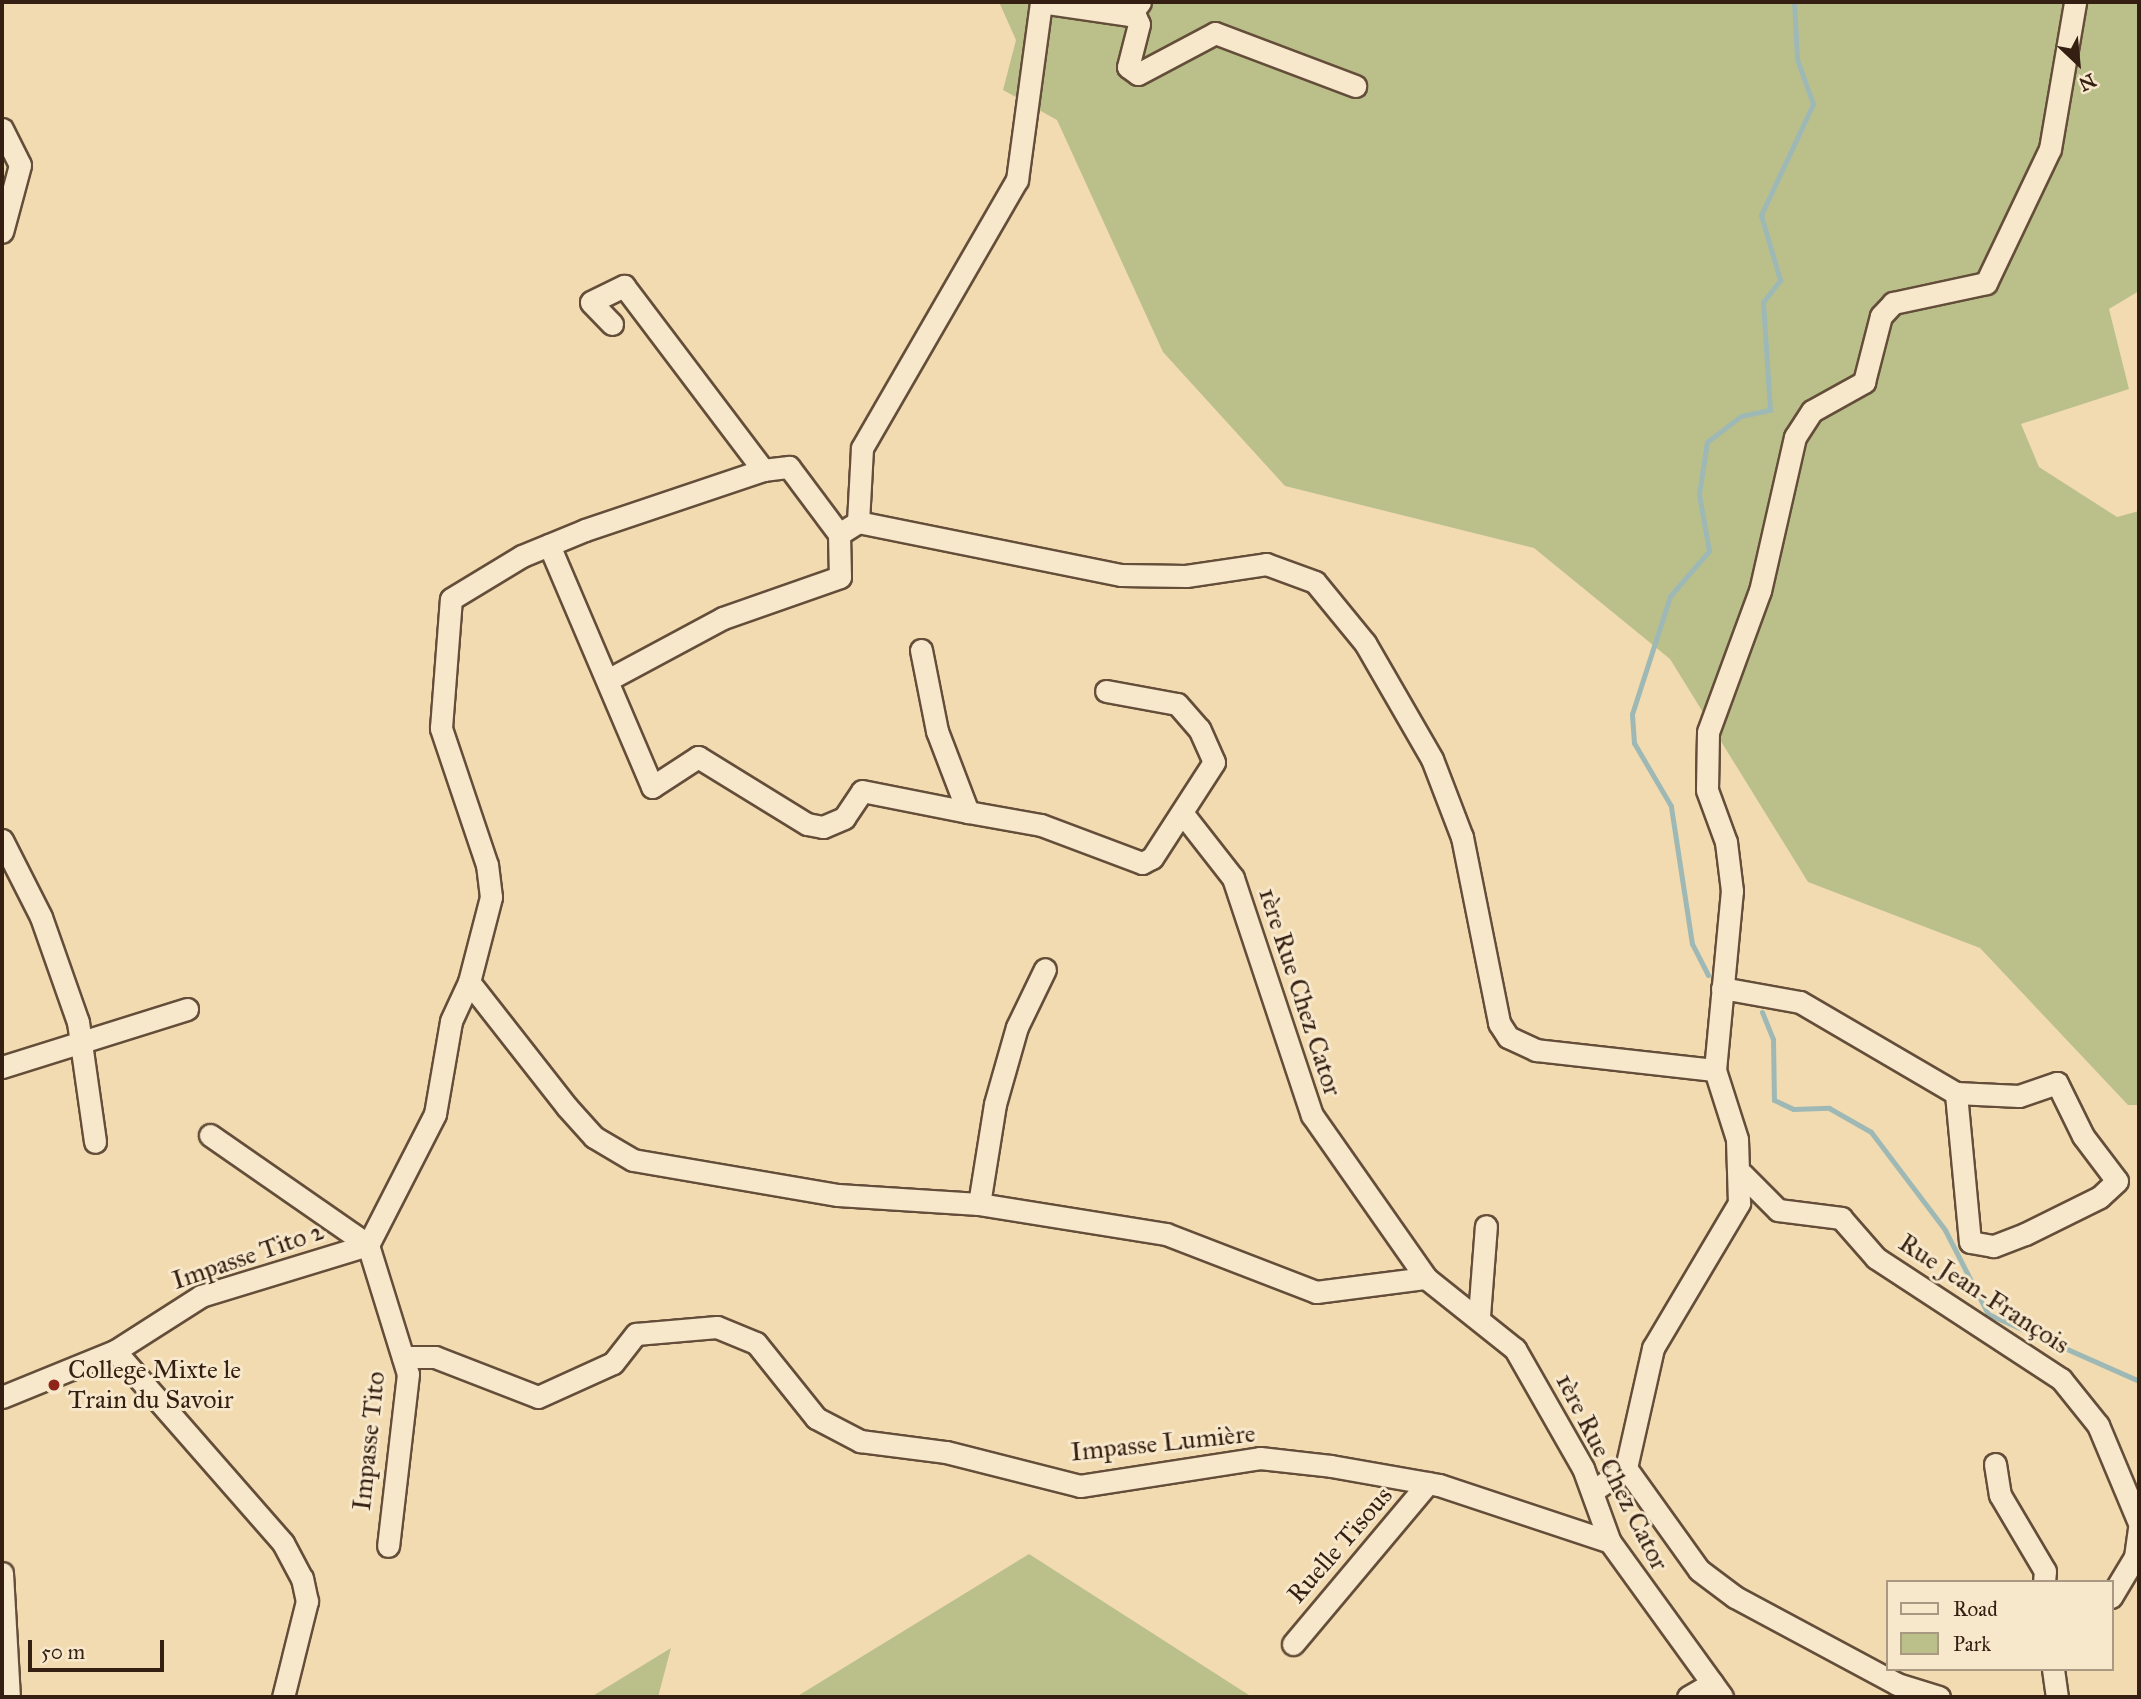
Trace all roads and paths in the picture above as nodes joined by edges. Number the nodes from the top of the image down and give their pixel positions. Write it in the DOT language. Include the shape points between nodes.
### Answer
graph roads {
  1 [pos="1041,2"];
  2 [pos="2075,2"];
  3 [pos="1137,8"];
  4 [pos="1355,86"];
  5 [pos="2,129"];
  6 [pos="2,232"];
  7 [pos="612,324"];
  8 [pos="763,470"];
  9 [pos="858,522"];
  10 [pos="839,534"];
  11 [pos="549,545"];
  12 [pos="921,650"];
  13 [pos="609,680"];
  14 [pos="1106,691"];
  15 [pos="968,812"];
  16 [pos="1183,814"];
  17 [pos="2,840"];
  18 [pos="1045,969"];
  19 [pos="469,982"];
  20 [pos="1722,988"];
  21 [pos="187,1009"];
  22 [pos="79,1045"];
  23 [pos="2,1067"];
  24 [pos="1715,1070"];
  25 [pos="1956,1093"];
  26 [pos="210,1135"];
  27 [pos="95,1142"];
  28 [pos="1742,1174"];
  29 [pos="979,1204"];
  30 [pos="1486,1226"];
  31 [pos="368,1245"];
  32 [pos="1426,1278"];
  33 [pos="1479,1316"];
  34 [pos="115,1350"];
  35 [pos="403,1357"];
  36 [pos="2,1397"];
  37 [pos="1995,1464"];
  38 [pos="1626,1468"];
  39 [pos="1428,1483"];
  40 [pos="1592,1491"];
  41 [pos="2139,1526"];
  42 [pos="1610,1542"];
  43 [pos="388,1546"];
  44 [pos="2,1573"];
  45 [pos="2043,1580"];
  46 [pos="2113,1594"];
  47 [pos="1293,1644"];
  48 [pos="2053,1671"];
  49 [pos="1717,1690"];
  50 [pos="9,1697"];
  51 [pos="283,1697"];
  52 [pos="1688,1697"];
  53 [pos="1939,1697"];
  54 [pos="2057,1697"];
  1 -- 3 [label="street"];
  1 -- 9 [label="street" via="1017,180 862,448"];
  2 -- 20 [label="street" via="2050,149 1986,283 1893,303 1881,316 1864,382 1812,411 1796,437 1760,590 1707,732 1707,790 1726,842 1732,891"];
  3 -- 4 [label="street" via="1139,24 1128,67 1138,74 1215,33"];
  5 -- 6 [label="street" via="20,165"];
  7 -- 8 [label="street" via="592,302 624,286"];
  8 -- 10 [label="street" via="789,467"];
  8 -- 11 [label="street"];
  9 -- 10 [label="street"];
  9 -- 24 [label="street" via="1121,575 1186,576 1266,564 1315,582 1365,643 1437,770 1462,837 1499,1023 1508,1037 1536,1050"];
  10 -- 13 [label="street" via="840,577 723,618"];
  11 -- 13 [label="street" via="566,597"];
  11 -- 19 [label="street" via="464,586 448,614 442,728 492,882"];
  12 -- 15 [label="street" via="937,731"];
  13 -- 15 [label="street" via="652,787 698,757 807,824 823,827 844,818 862,791"];
  14 -- 16 [label="street" via="1177,704 1199,729 1214,762"];
  15 -- 16 [label="street" via="1041,825 1142,863"];
  16 -- 32 [label="street, 1ère Rue Chez Cator" via="1233,878 1311,1115"];
  17 -- 22 [label="street" via="41,917 78,1022"];
  18 -- 29 [label="street" via="1017,1027 995,1104"];
  19 -- 29 [label="street" via="576,1117 633,1160 838,1195"];
  19 -- 31 [label="street" via="451,1021 435,1114"];
  20 -- 24 [label="street"];
  20 -- 25 [label="street" via="1800,1002"];
  21 -- 22 [label="street"];
  22 -- 23 [label="street"];
  22 -- 27 [label="street"];
  24 -- 28 [label="street"];
  25 -- 25 [label="street" via="2019,1096 2056,1083 2082,1136 2117,1181 2100,1197 2025,1234 1993,1246 1970,1242"];
  26 -- 31 [label="street"];
  28 -- 38 [label="street" via="1739,1203 1653,1348"];
  28 -- 41 [label="street, Rue Jean-François" via="1778,1210 1841,1218 1876,1258 2061,1379 2098,1425"];
  29 -- 32 [label="street" via="1166,1234 1316,1292"];
  30 -- 33 [label="street"];
  31 -- 34 [label="street, Impasse Tito 2" via="201,1296"];
  31 -- 35 [label="street, Impasse Tito"];
  32 -- 33 [label="street, 1ère Rue Chez Cator"];
  33 -- 40 [label="street, 1ère Rue Chez Cator" via="1515,1349"];
  34 -- 36 [label="street, Impasse Tito 2"];
  34 -- 51 [label="street" via="284,1543 302,1578 307,1601"];
  35 -- 39 [label="street, Impasse Lumière" via="435,1357 538,1398 613,1363 636,1334 718,1327 756,1343 816,1418 860,1441 946,1452 1022,1475 1080,1486 1261,1458"];
  35 -- 43 [label="street, Impasse Tito" via="408,1374"];
  37 -- 45 [label="street" via="2000,1495 2045,1571"];
  38 -- 40 [label="street"];
  38 -- 53 [label="street" via="1699,1570 1735,1597 1897,1684"];
  39 -- 42 [label="street, Impasse Lumière"];
  39 -- 47 [label="street, Ruelle Tisous"];
  40 -- 42 [label="street, 1ère Rue Chez Cator"];
  41 -- 46 [label="street, Rue Jean-François" via="2135,1558"];
  42 -- 49 [label="street, 1ère Rue Chez Cator"];
  44 -- 50 [label="street"];
  48 -- 54 [label="street"];
  49 -- 52 [label="street"];
}
